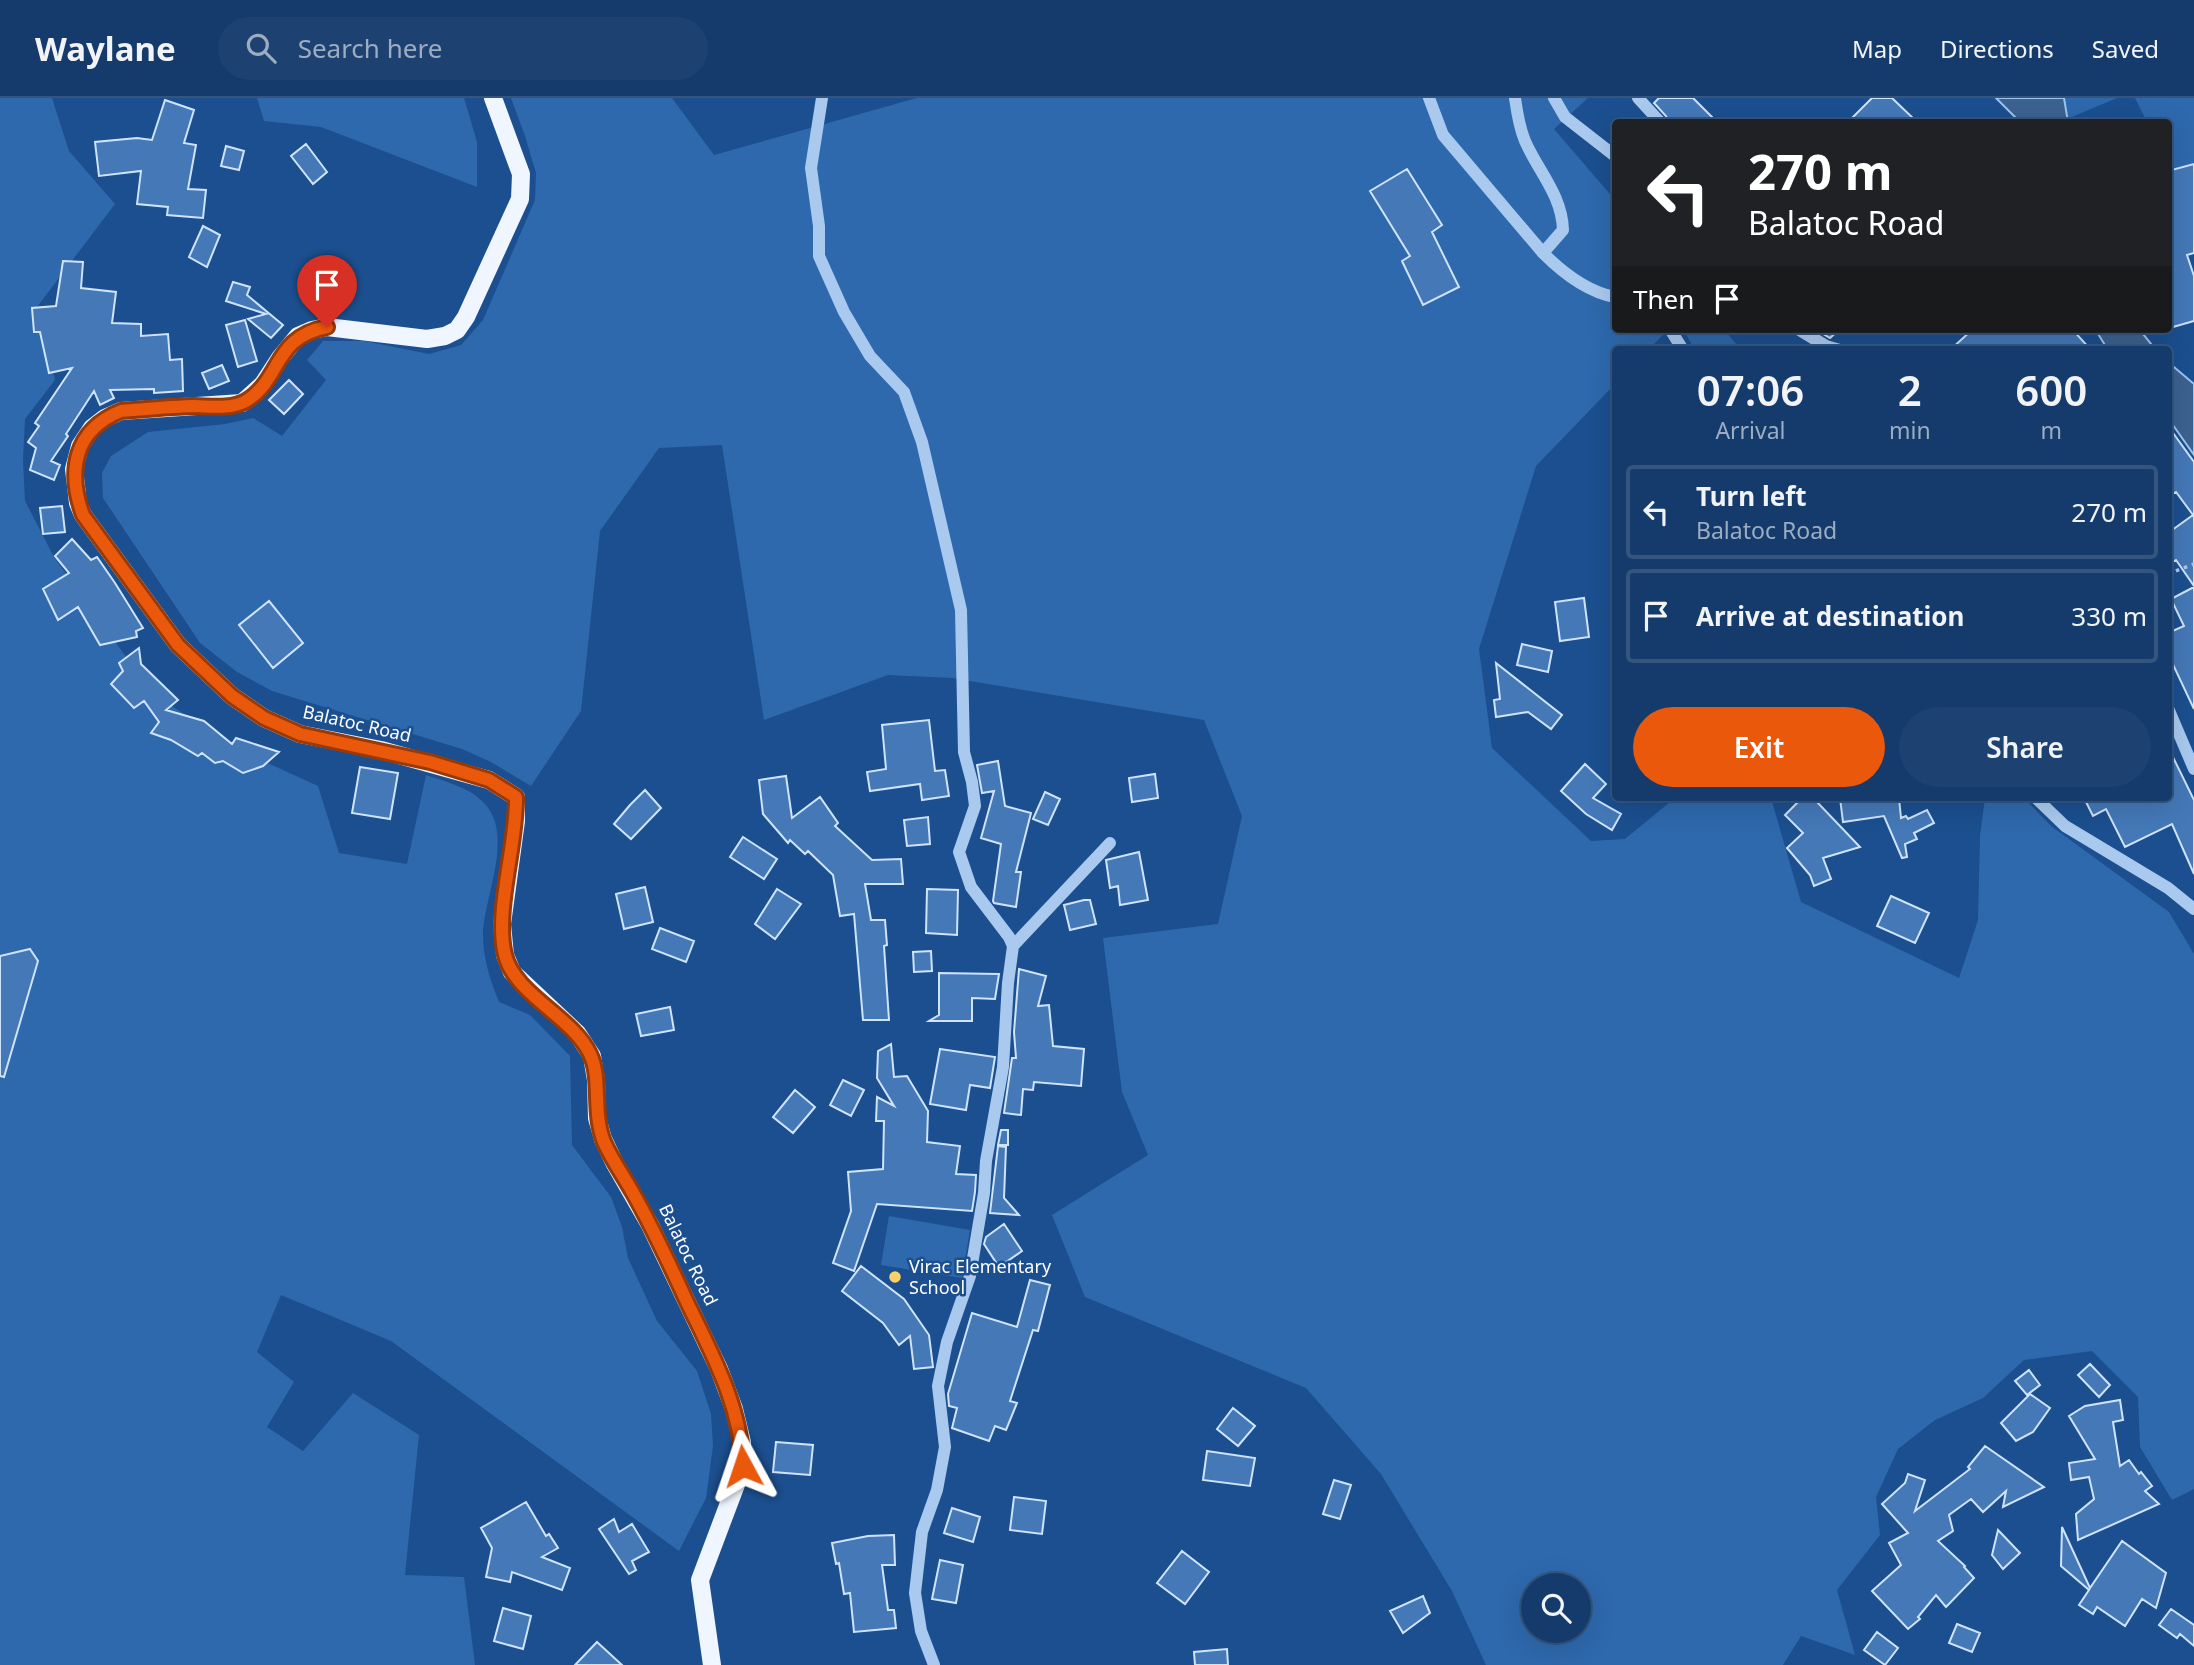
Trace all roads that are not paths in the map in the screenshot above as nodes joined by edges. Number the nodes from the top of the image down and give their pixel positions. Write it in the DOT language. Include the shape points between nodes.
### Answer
graph roads {
  1 [pos="493,98"];
  2 [pos="822,98"];
  3 [pos="1429,98"];
  4 [pos="1515,98"];
  5 [pos="1554,98"];
  6 [pos="1638,98"];
  7 [pos="1657,119"];
  8 [pos="1612,154"];
  9 [pos="1544,253"];
  10 [pos="1612,297"];
  11 [pos="1805,333"];
  12 [pos="1826,346"];
  13 [pos="2172,717"];
  14 [pos="2194,769"];
  15 [pos="2039,801"];
  16 [pos="1110,843"];
  17 [pos="2194,909"];
  18 [pos="1013,946"];
  19 [pos="712,1665"];
  20 [pos="934,1665"];
  1 -- 19 [label="main road, Balatoc Road" via="521,174 520,199 457,330 427,339 327,327 312,330 298,336 263,384 242,403 121,411 105,418 80,446 76,488 83,515 178,645 232,696 264,718 300,734 430,762 489,780 516,797 502,924 505,955 512,972 577,1033 592,1056 603,1139 719,1369 742,1443 743,1466 700,1580"];
  2 -- 18 [label="street" via="811,168 820,256 844,312 870,356 904,392 922,442 961,610 964,752 975,806 960,852 961,863 971,887"];
  3 -- 9 [label="street" via="1443,135"];
  4 -- 9 [label="street" via="1525,140 1563,217 1563,230"];
  5 -- 8 [label="street" via="1565,117"];
  6 -- 7 [label="street"];
  9 -- 10 [label="street" via="1561,271 1601,295"];
  11 -- 12 [label="street"];
  13 -- 14 [label="street"];
  15 -- 17 [label="street" via="2064,826 2168,888"];
  16 -- 18 [label="street"];
  18 -- 20 [label="street" via="1003,1067 984,1194 970,1276 938,1385 945,1447 937,1490 922,1532 915,1593 921,1631"];
}
